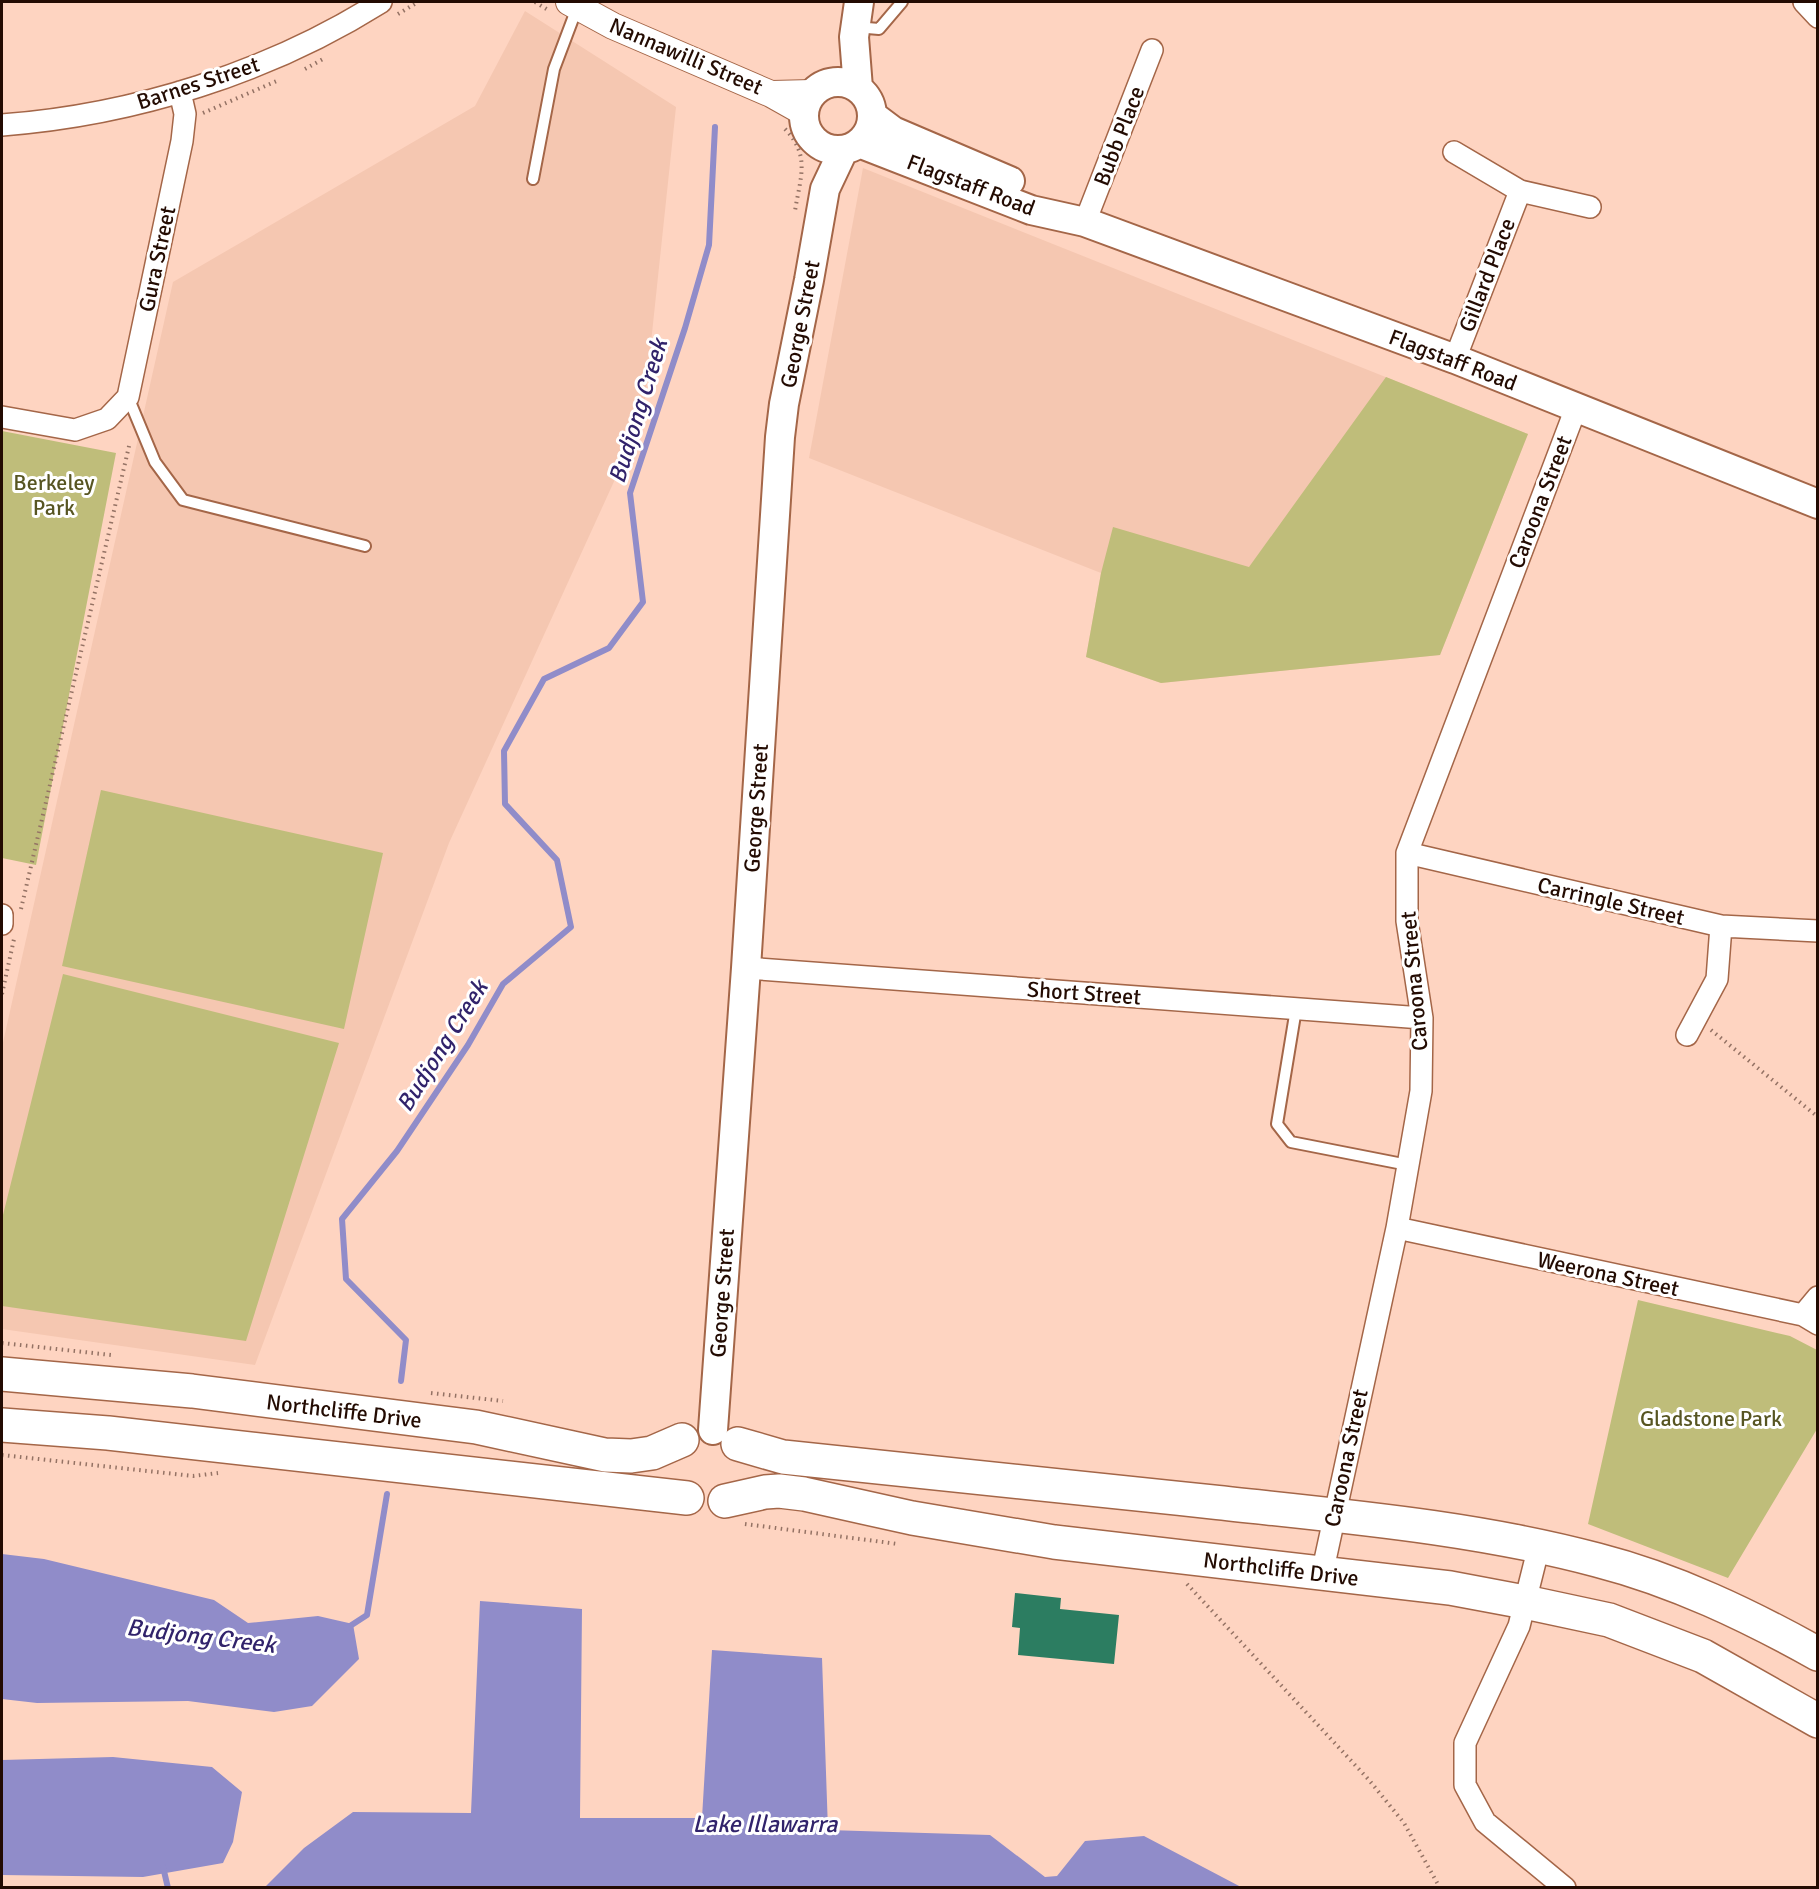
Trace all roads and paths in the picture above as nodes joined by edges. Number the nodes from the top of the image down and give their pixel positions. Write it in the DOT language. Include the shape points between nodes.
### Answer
graph roads {
  1 [pos="381,2"];
  2 [pos="534,2"];
  3 [pos="902,2"];
  4 [pos="1804,2"];
  5 [pos="573,11"];
  6 [pos="1818,16"];
  7 [pos="856,22"];
  8 [pos="1152,51"];
  9 [pos="180,92"];
  10 [pos="818,100"];
  11 [pos="873,116"];
  12 [pos="2,126"];
  13 [pos="840,146"];
  14 [pos="1454,153"];
  15 [pos="532,179"];
  16 [pos="1520,191"];
  17 [pos="1590,207"];
  18 [pos="793,221"];
  19 [pos="1085,222"];
  20 [pos="1455,359"];
  21 [pos="128,397"];
  22 [pos="1576,408"];
  23 [pos="2,417"];
  24 [pos="1818,504"];
  25 [pos="365,546"];
  26 [pos="1407,853"];
  27 [pos="2,915"];
  28 [pos="2,924"];
  29 [pos="1721,926"];
  30 [pos="1818,931"];
  31 [pos="746,968"];
  32 [pos="1296,1009"];
  33 [pos="1422,1018"];
  34 [pos="1692,1026"];
  35 [pos="1818,1117"];
  36 [pos="1408,1165"];
  37 [pos="1397,1228"];
  38 [pos="1818,1297"];
  39 [pos="1810,1320"];
  40 [pos="2,1374"];
  41 [pos="2,1425"];
  42 [pos="725,1437"];
  43 [pos="682,1440"];
  44 [pos="687,1498"];
  45 [pos="733,1512"];
  46 [pos="1333,1515"];
  47 [pos="904,1544"];
  48 [pos="1539,1546"];
  49 [pos="1322,1574"];
  50 [pos="1177,1579"];
  51 [pos="1525,1602"];
  52 [pos="1818,1654"];
  53 [pos="1818,1721"];
  54 [pos="1440,1887"];
  55 [pos="1565,1887"];
  1 -- 9 [label="street, Barnes Street" via="257,66"];
  2 -- 5 [label="path"];
  3 -- 7 [label="lane" via="879,29"];
  4 -- 6 [label="street"];
  5 -- 10 [label="street, Nannawilli Street" via="771,94"];
  5 -- 15 [label="lane" via="554,69"];
  7 -- 10 [label="main road"];
  8 -- 19 [label="street, Bubb Place"];
  9 -- 12 [label="street, Barnes Street" via="99,113"];
  9 -- 21 [label="street, Gura Street" via="185,114 182,141"];
  10 -- 11 [label="main road" via="866,96"];
  10 -- 13 [label="main road" via="806,130"];
  10 -- 18 [label="path" via="794,138 802,162"];
  11 -- 13 [label="main road, George Street" via="869,131"];
  11 -- 19 [label="main road, Flagstaff Road" via="893,131 1037,193"];
  13 -- 19 [label="main road, Flagstaff Road" via="1031,210"];
  13 -- 31 [label="main road, George Street" via="825,189 780,437"];
  14 -- 16 [label="street, Gillard Place"];
  16 -- 17 [label="street, Gillard Place"];
  16 -- 20 [label="street, Gillard Place"];
  19 -- 20 [label="main road, Flagstaff Road"];
  20 -- 22 [label="main road, Flagstaff Road"];
  21 -- 23 [label="street" via="107,419 75,430"];
  21 -- 25 [label="lane" via="155,462 183,500"];
  22 -- 24 [label="main road, Flagstaff Road"];
  22 -- 26 [label="street, Caroona Street"];
  26 -- 29 [label="street, Carringle Street"];
  26 -- 33 [label="street, Caroona Street" via="1407,921"];
  27 -- 28 [label="street"];
  29 -- 30 [label="street, Carringle Street"];
  29 -- 34 [label="street" via="1717,979"];
  31 -- 32 [label="street, Short Street"];
  31 -- 42 [label="main road, George Street"];
  32 -- 33 [label="street, Short Street"];
  32 -- 36 [label="lane" via="1277,1124 1291,1142"];
  33 -- 36 [label="street, Caroona Street" via="1421,1091"];
  34 -- 35 [label="path"];
  36 -- 37 [label="street, Caroona Street"];
  37 -- 39 [label="street, Weerona Street"];
  37 -- 46 [label="street, Caroona Street"];
  38 -- 39 [label="street"];
  40 -- 43 [label="main road, Northcliffe Drive" via="192,1391 476,1428 605,1455 652,1453"];
  41 -- 44 [label="main road, Northcliffe Drive" via="108,1433"];
  42 -- 43 [label="main road" via="702,1430"];
  42 -- 45 [label="main road" via="743,1454 746,1464 745,1476 734,1495"];
  42 -- 46 [label="main road" via="783,1457"];
  43 -- 44 [label="main road" via="671,1470"];
  44 -- 45 [label="main road"];
  45 -- 47 [label="path"];
  45 -- 49 [label="main road, Northcliffe Drive" via="765,1492 787,1492 1054,1542"];
  46 -- 48 [label="main road"];
  46 -- 49 [label="street, Caroona Street"];
  48 -- 51 [label="street"];
  48 -- 52 [label="main road" via="1644,1574 1725,1606"];
  49 -- 51 [label="main road, Northcliffe Drive" via="1450,1588"];
  50 -- 54 [label="path" via="1187,1584 1369,1780 1404,1823"];
  51 -- 53 [label="main road, Northcliffe Drive" via="1609,1620 1702,1656"];
  51 -- 55 [label="street" via="1519,1626 1465,1743 1465,1785 1485,1822"];
}
